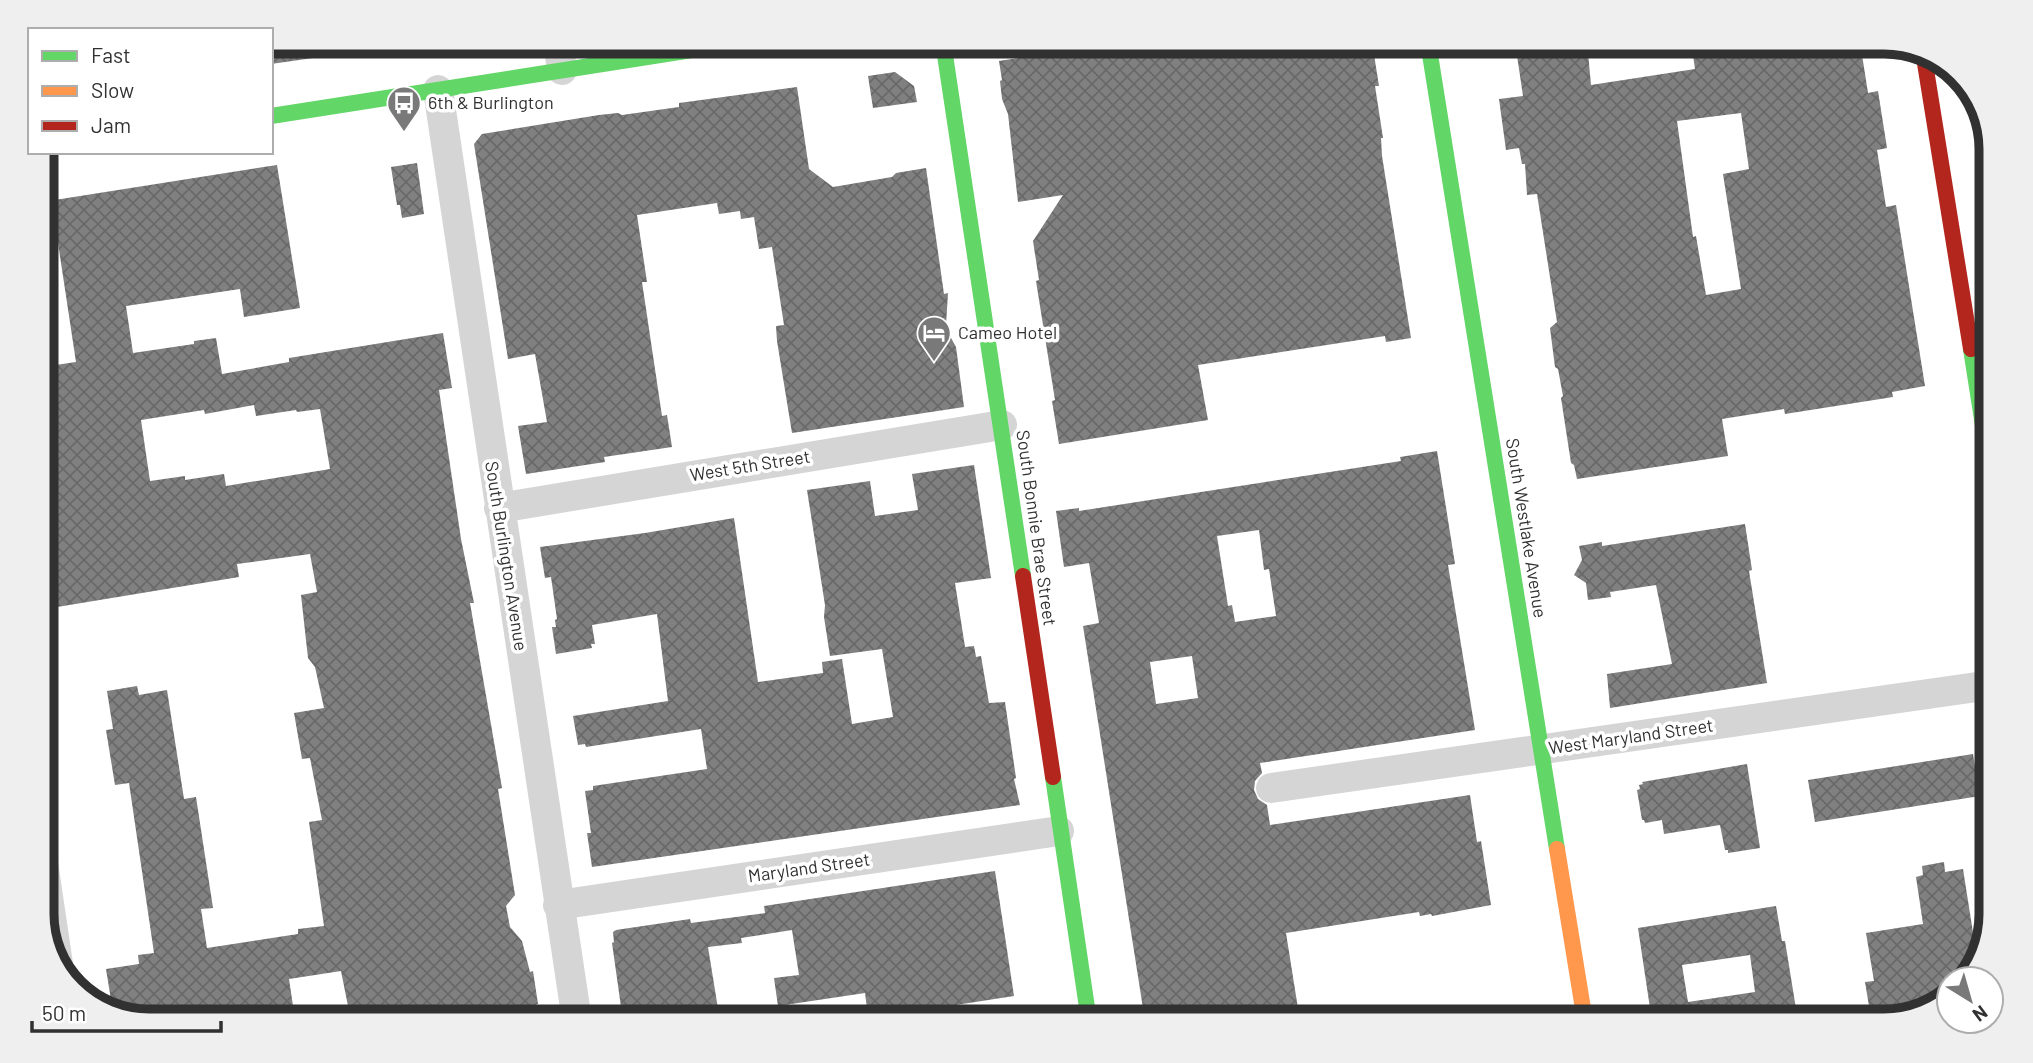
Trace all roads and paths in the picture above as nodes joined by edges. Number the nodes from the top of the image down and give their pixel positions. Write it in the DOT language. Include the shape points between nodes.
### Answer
graph roads {
  1 [pos="586,54"];
  2 [pos="945,54"];
  3 [pos="1430,54"];
  4 [pos="560,56"];
  5 [pos="1925,64"];
  6 [pos="438,90"];
  7 [pos="273,116"];
  8 [pos="1979,402"];
  9 [pos="1002,425"];
  10 [pos="499,508"];
  11 [pos="1979,687"];
  12 [pos="1543,750"];
  13 [pos="1271,788"];
  14 [pos="1059,831"];
  15 [pos="558,905"];
  16 [pos="574,1009"];
  17 [pos="1087,1009"];
  18 [pos="1583,1009"];
  1 -- 4 [label="street"];
  2 -- 9 [label="street, South Bonnie Brae Street"];
  3 -- 12 [label="street, South Westlake Avenue"];
  4 -- 6 [label="street"];
  5 -- 8 [label="street"];
  6 -- 7 [label="street"];
  6 -- 10 [label="street, South Burlington Avenue"];
  9 -- 10 [label="street, West 5th Street"];
  9 -- 14 [label="street, South Bonnie Brae Street"];
  10 -- 15 [label="street, South Burlington Avenue"];
  11 -- 12 [label="street, West Maryland Street"];
  12 -- 13 [label="street, West Maryland Street"];
  12 -- 18 [label="street, South Westlake Avenue"];
  14 -- 15 [label="street, Maryland Street"];
  14 -- 17 [label="street, South Bonnie Brae Street"];
  15 -- 16 [label="street, South Burlington Avenue"];
}
